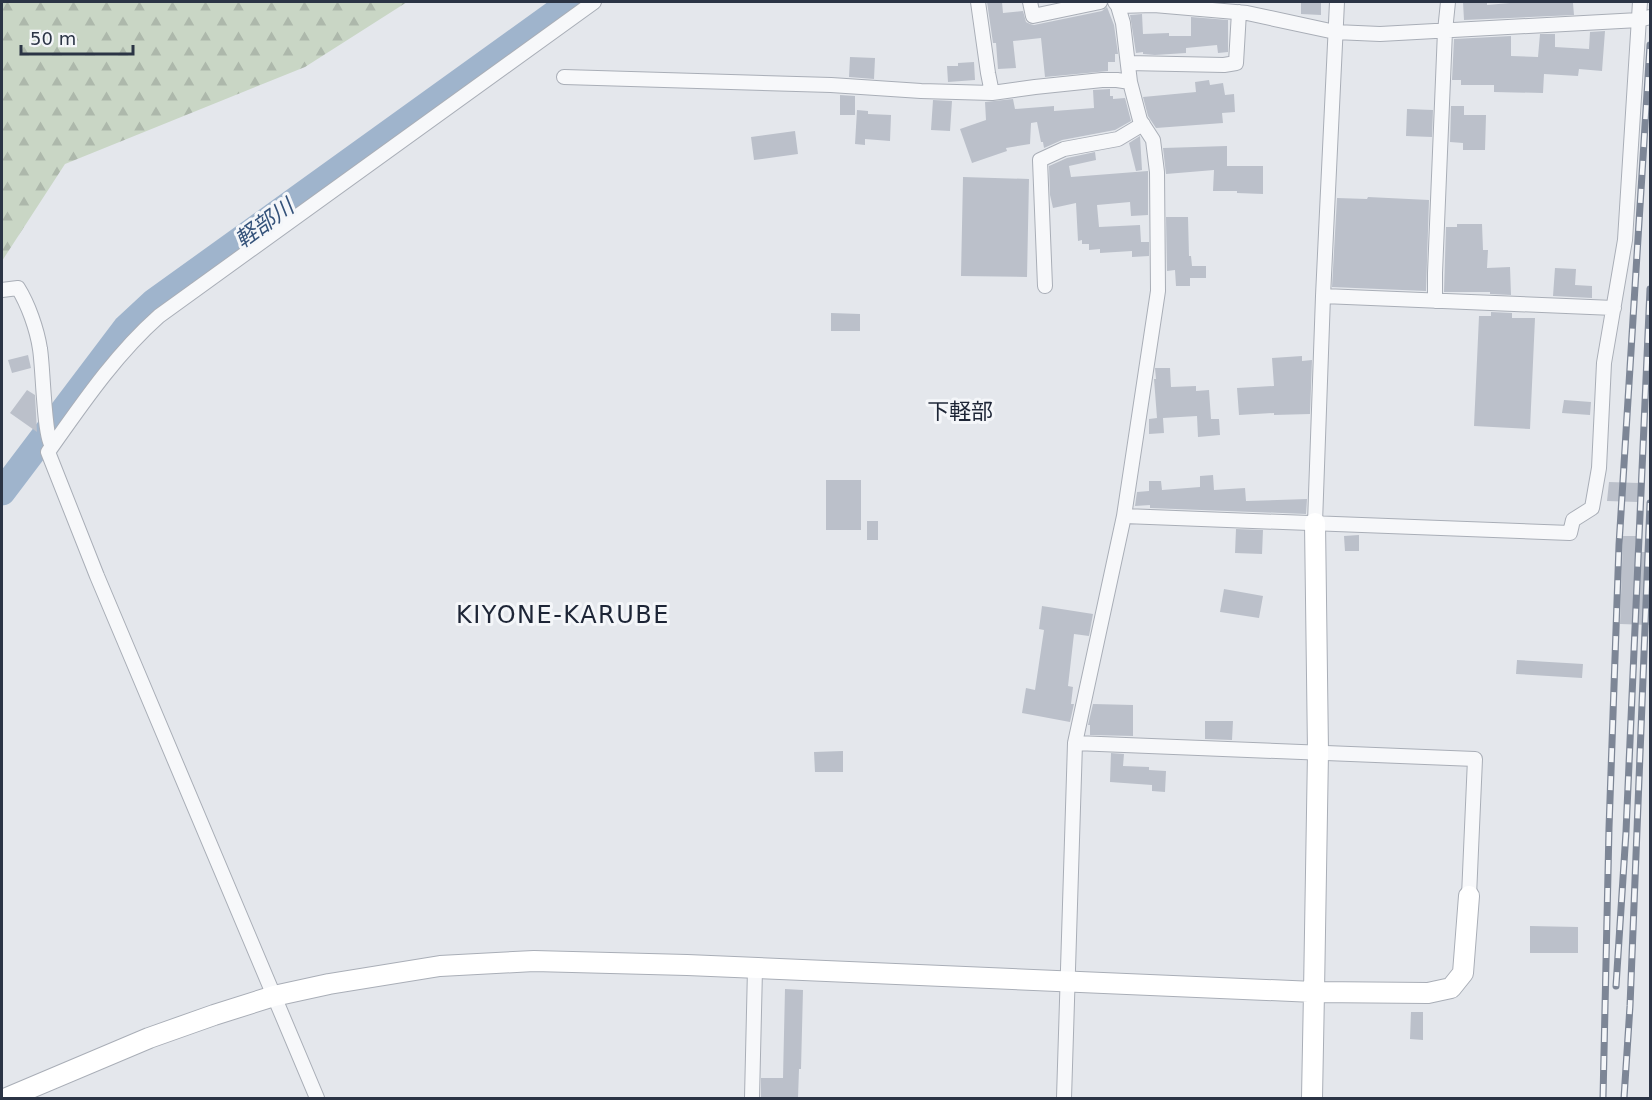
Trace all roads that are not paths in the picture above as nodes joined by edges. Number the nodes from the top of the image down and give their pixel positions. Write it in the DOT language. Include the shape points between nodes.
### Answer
graph roads {
  1 [pos="594,2"];
  2 [pos="978,2"];
  3 [pos="1030,2"];
  4 [pos="1100,2"];
  5 [pos="1337,2"];
  6 [pos="1448,2"];
  7 [pos="1640,2"];
  8 [pos="1117,4"];
  9 [pos="1239,12"];
  10 [pos="1645,18"];
  11 [pos="1445,31"];
  12 [pos="1335,32"];
  13 [pos="1128,63"];
  14 [pos="564,77"];
  15 [pos="1130,82"];
  16 [pos="992,93"];
  17 [pos="1143,124"];
  18 [pos="1046,286"];
  19 [pos="2,290"];
  20 [pos="1323,296"];
  21 [pos="1435,301"];
  22 [pos="1614,309"];
  23 [pos="51,444"];
  24 [pos="1124,516"];
  25 [pos="1315,523"];
  26 [pos="1076,743"];
  27 [pos="1318,752"];
  28 [pos="1469,896"];
  29 [pos="755,969"];
  30 [pos="1068,981"];
  31 [pos="1314,992"];
  32 [pos="274,996"];
  33 [pos="7,1098"];
  34 [pos="318,1098"];
  35 [pos="752,1098"];
  36 [pos="1064,1098"];
  37 [pos="1312,1098"];
  1 -- 23 [label="street" via="159,316 134,340"];
  2 -- 16 [label="street"];
  3 -- 4 [label="street" via="1034,16"];
  5 -- 12 [label="street"];
  6 -- 11 [label="street"];
  7 -- 10 [label="street"];
  8 -- 9 [label="street"];
  8 -- 13 [label="street"];
  9 -- 12 [label="street"];
  9 -- 13 [label="street" via="1236,63"];
  10 -- 11 [label="street"];
  10 -- 22 [label="street" via="1626,228"];
  11 -- 12 [label="street"];
  11 -- 21 [label="street"];
  12 -- 20 [label="street"];
  13 -- 15 [label="street"];
  14 -- 16 [label="street"];
  15 -- 16 [label="street" via="1102,80"];
  15 -- 17 [label="street"];
  17 -- 18 [label="street" via="1118,139 1064,149 1040,160"];
  17 -- 24 [label="street" via="1153,140 1157,172 1158,291"];
  19 -- 23 [label="street" via="18,288 26,301 40,347"];
  20 -- 21 [label="street"];
  20 -- 25 [label="street"];
  21 -- 22 [label="street"];
  22 -- 25 [label="street" via="1604,363 1595,494 1592,508 1573,520 1570,533"];
  23 -- 32 [label="street" via="48,452 92,565"];
  24 -- 25 [label="street"];
  24 -- 26 [label="street"];
  25 -- 27 [label="street"];
  26 -- 27 [label="street"];
  26 -- 30 [label="street"];
  27 -- 28 [label="street" via="1475,759"];
  27 -- 31 [label="street"];
  28 -- 31 [label="street" via="1463,973 1451,988 1428,993"];
  29 -- 30 [label="street"];
  29 -- 32 [label="street" via="522,961 440,966"];
  29 -- 35 [label="street"];
  30 -- 31 [label="street"];
  30 -- 36 [label="street"];
  31 -- 37 [label="street"];
  32 -- 33 [label="street" via="149,1038"];
  32 -- 34 [label="street"];
}
